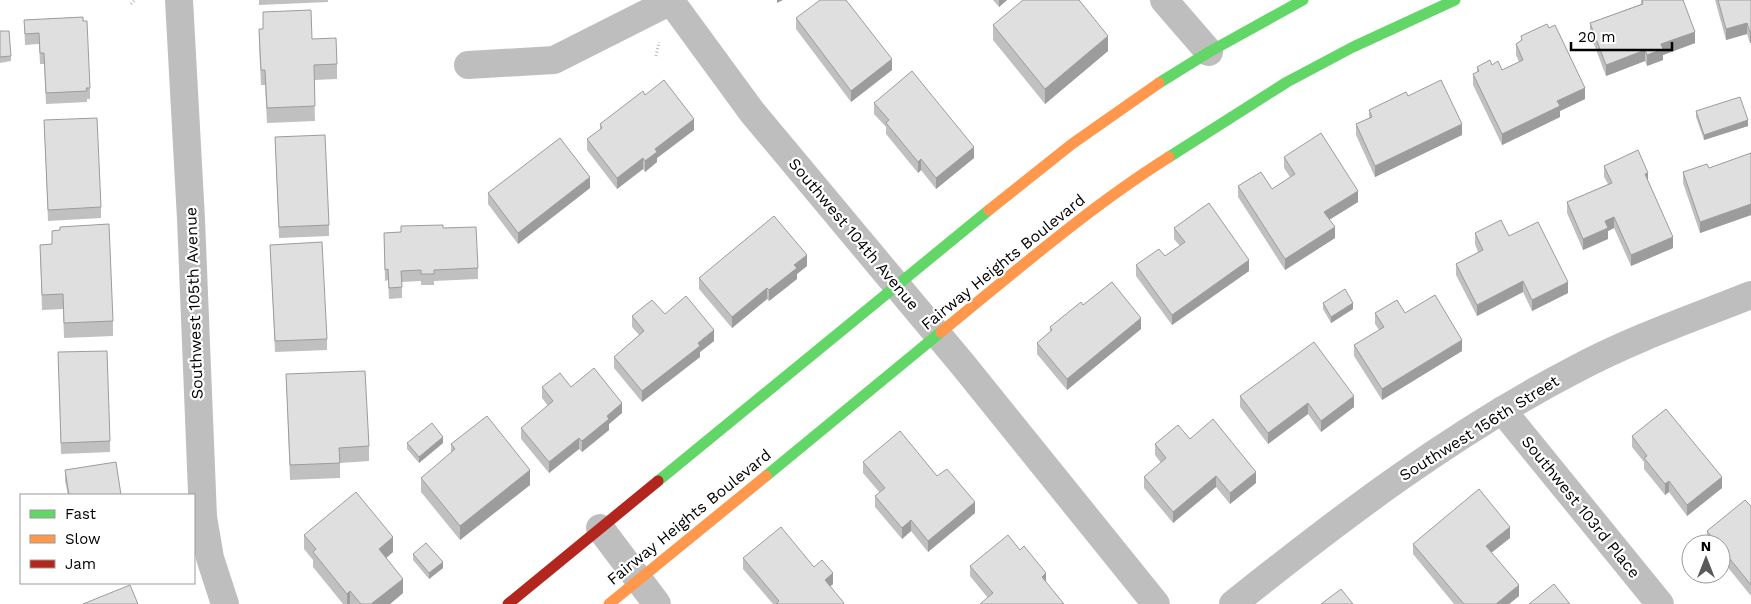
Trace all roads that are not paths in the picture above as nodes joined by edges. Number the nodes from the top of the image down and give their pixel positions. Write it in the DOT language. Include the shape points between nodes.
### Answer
graph roads {
  1 [pos="179,0"];
  2 [pos="1164,0"];
  3 [pos="1303,0"];
  4 [pos="1455,0"];
  5 [pos="671,1"];
  6 [pos="1209,52"];
  7 [pos="468,65"];
  8 [pos="895,285"];
  9 [pos="1751,296"];
  10 [pos="938,336"];
  11 [pos="1502,410"];
  12 [pos="600,528"];
  13 [pos="640,579"];
  14 [pos="225,604"];
  15 [pos="508,604"];
  16 [pos="609,604"];
  17 [pos="657,604"];
  18 [pos="1156,604"];
  19 [pos="1233,604"];
  20 [pos="1660,604"];
  1 -- 14 [label="street, Southwest 105th Avenue" via="203,517 210,558"];
  2 -- 6 [label="street"];
  3 -- 6 [label="street"];
  4 -- 10 [label="street, Fairway Heights Boulevard" via="1353,47 1287,82 1194,139 1095,208"];
  5 -- 7 [label="street" via="554,60"];
  5 -- 8 [label="street, Southwest 104th Avenue" via="752,112"];
  6 -- 8 [label="street" via="1072,144"];
  8 -- 10 [label="street, Southwest 104th Avenue"];
  8 -- 12 [label="street"];
  9 -- 11 [label="street, Southwest 156th Street" via="1577,368"];
  10 -- 13 [label="street, Fairway Heights Boulevard"];
  10 -- 18 [label="street, Southwest 104th Avenue"];
  11 -- 19 [label="street, Southwest 156th Street" via="1400,476"];
  11 -- 20 [label="street, Southwest 103rd Place"];
  12 -- 13 [label="street"];
  12 -- 15 [label="street"];
  13 -- 16 [label="street, Fairway Heights Boulevard"];
  13 -- 17 [label="street"];
}
